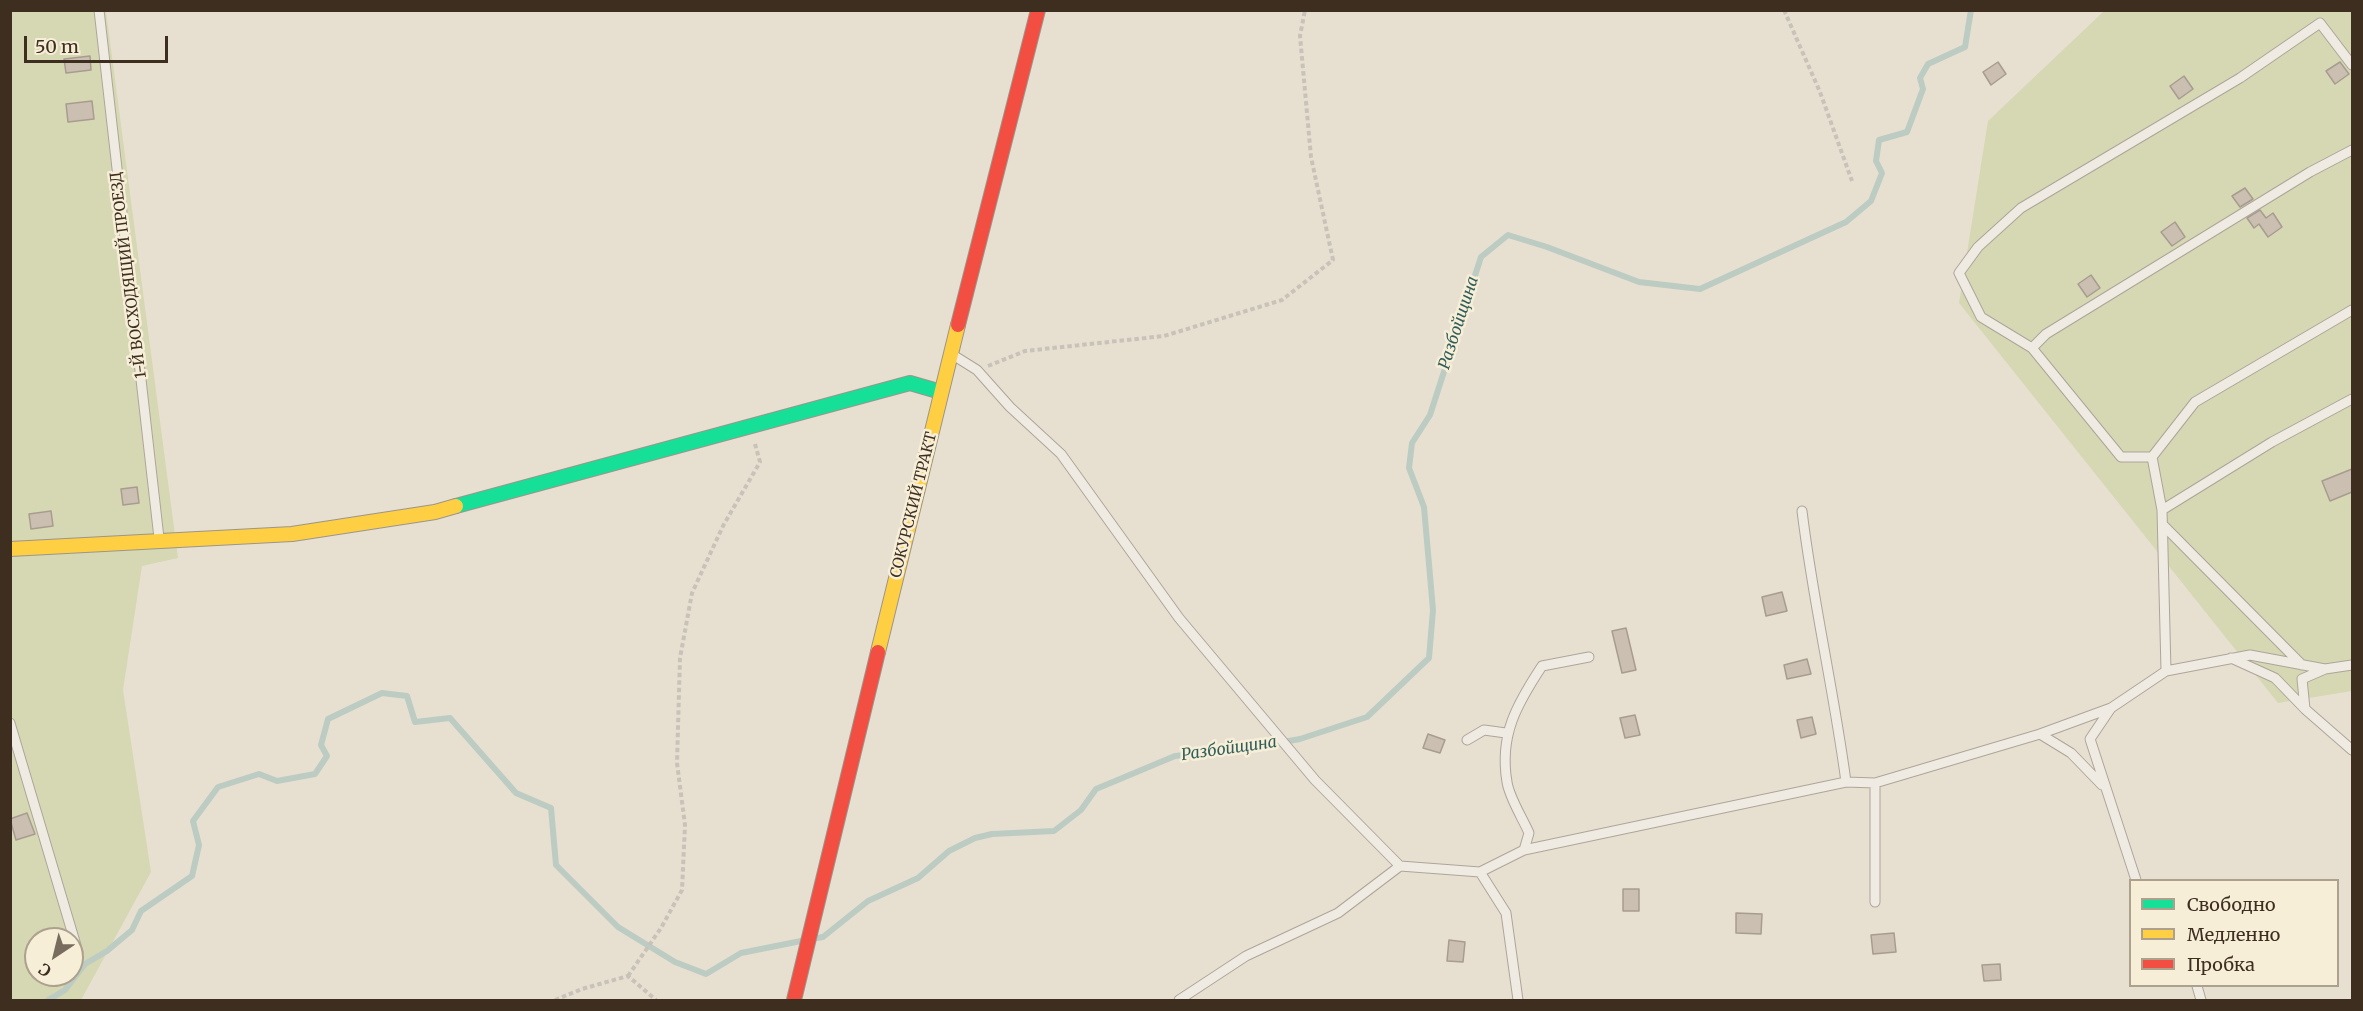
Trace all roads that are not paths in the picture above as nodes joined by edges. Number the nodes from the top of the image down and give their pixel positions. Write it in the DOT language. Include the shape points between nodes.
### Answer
graph roads {
  1 [pos="99,10"];
  2 [pos="1038,10"];
  3 [pos="2352,65"];
  4 [pos="2352,150"];
  5 [pos="2352,310"];
  6 [pos="2032,348"];
  7 [pos="952,354"];
  8 [pos="941,392"];
  9 [pos="2352,399"];
  10 [pos="2152,457"];
  11 [pos="2162,510"];
  12 [pos="1802,511"];
  13 [pos="2163,525"];
  14 [pos="159,540"];
  15 [pos="10,549"];
  16 [pos="1589,657"];
  17 [pos="2231,658"];
  18 [pos="2302,665"];
  19 [pos="2352,665"];
  20 [pos="2325,669"];
  21 [pos="2166,671"];
  22 [pos="2111,708"];
  23 [pos="2305,709"];
  24 [pos="10,723"];
  25 [pos="1506,733"];
  26 [pos="2040,734"];
  27 [pos="1467,740"];
  28 [pos="2352,750"];
  29 [pos="1846,782"];
  30 [pos="1875,783"];
  31 [pos="2104,787"];
  32 [pos="1524,850"];
  33 [pos="1400,866"];
  34 [pos="1480,872"];
  35 [pos="2136,879"];
  36 [pos="1875,902"];
  37 [pos="71,927"];
  38 [pos="794,1000"];
  39 [pos="1179,1000"];
  40 [pos="1518,1000"];
  1 -- 14 [label="lane, 1-Й ВОСХОДЯЩИЙ ПРОЕЗД"];
  2 -- 7 [label="street, СОКУРСКИЙ ТРАКТ"];
  3 -- 6 [label="lane" via="2320,23 2240,78 2021,208 1978,248 1959,273 1981,317"];
  4 -- 6 [label="lane" via="2046,333"];
  5 -- 10 [label="lane" via="2194,402"];
  6 -- 10 [label="lane" via="2121,457"];
  7 -- 8 [label="street, СОКУРСКИЙ ТРАКТ"];
  7 -- 33 [label="lane" via="977,370 1061,454 1179,618 1315,780"];
  8 -- 14 [label="street" via="910,383 435,512 292,534"];
  8 -- 38 [label="street, СОКУРСКИЙ ТРАКТ"];
  9 -- 11 [label="lane" via="2272,442"];
  10 -- 11 [label="lane"];
  11 -- 13 [label="lane"];
  12 -- 29 [label="lane" via="1810,581 1837,711"];
  13 -- 18 [label="lane"];
  13 -- 21 [label="lane"];
  14 -- 15 [label="street"];
  16 -- 25 [label="lane" via="1542,666"];
  17 -- 18 [label="lane" via="2250,655"];
  17 -- 21 [label="lane"];
  17 -- 23 [label="lane" via="2275,678"];
  18 -- 20 [label="lane"];
  19 -- 20 [label="lane"];
  20 -- 23 [label="lane" via="2302,679"];
  21 -- 22 [label="lane"];
  22 -- 26 [label="lane"];
  22 -- 31 [label="lane" via="2090,739"];
  23 -- 28 [label="lane"];
  24 -- 37 [label="lane"];
  25 -- 27 [label="lane" via="1484,730"];
  25 -- 32 [label="lane" via="1507,783 1529,833"];
  26 -- 30 [label="lane"];
  26 -- 31 [label="lane" via="2071,753"];
  29 -- 30 [label="lane"];
  29 -- 32 [label="lane"];
  30 -- 36 [label="lane"];
  31 -- 35 [label="lane"];
  32 -- 34 [label="lane"];
  33 -- 34 [label="lane"];
  33 -- 39 [label="lane" via="1338,913 1246,956"];
  34 -- 40 [label="lane" via="1506,913"];
}
